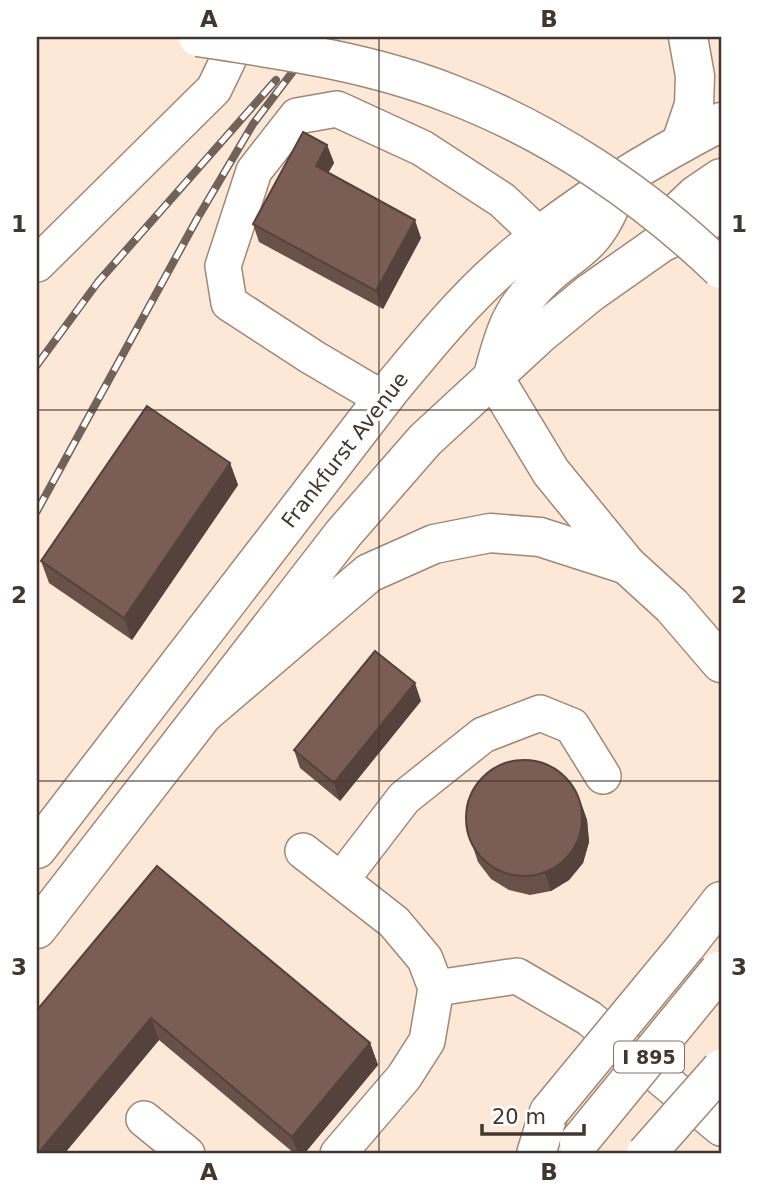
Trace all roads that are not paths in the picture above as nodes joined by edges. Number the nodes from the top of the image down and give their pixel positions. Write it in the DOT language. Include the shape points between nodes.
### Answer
graph roads {
  1 [pos="198,37"];
  2 [pos="240,37"];
  3 [pos="688,37"];
  4 [pos="721,122"];
  5 [pos="681,143"];
  6 [pos="721,178"];
  7 [pos="622,179"];
  8 [pos="721,214"];
  9 [pos="540,236"];
  10 [pos="661,243"];
  11 [pos="37,264"];
  12 [pos="721,269"];
  13 [pos="493,376"];
  14 [pos="383,399"];
  15 [pos="627,565"];
  16 [pos="721,663"];
  17 [pos="206,712"];
  18 [pos="603,776"];
  19 [pos="37,849"];
  20 [pos="303,851"];
  21 [pos="341,880"];
  22 [pos="721,901"];
  23 [pos="37,929"];
  24 [pos="720,969"];
  25 [pos="436,988"];
  26 [pos="721,1069"];
  27 [pos="144,1119"];
  28 [pos="721,1128"];
  29 [pos="569,1148"];
  30 [pos="187,1154"];
  31 [pos="338,1154"];
  32 [pos="536,1154"];
  33 [pos="646,1154"];
  1 -- 12 [label="main road, bridge" via="338,60 450,93 493,112 548,139 656,211"];
  2 -- 11 [label="lane" via="214,89"];
  3 -- 5 [label="main road" via="695,105"];
  4 -- 5 [label="main road, Frankfurst Avenue"];
  5 -- 7 [label="main road, Frankfurst Avenue"];
  6 -- 10 [label="main road" via="677,213"];
  7 -- 9 [label="main road, Frankfurst Avenue"];
  7 -- 13 [label="main road" via="590,239 519,305 503,335"];
  8 -- 10 [label="main road"];
  9 -- 14 [label="main road, Frankfurst Avenue" via="446,323"];
  9 -- 14 [label="lane" via="502,200 422,148 337,109 297,116 254,171 223,266 229,303"];
  10 -- 13 [label="main road" via="590,293"];
  13 -- 15 [label="main road" via="551,472"];
  13 -- 17 [label="main road" via="425,440 343,534"];
  14 -- 19 [label="main road, Frankfurst Avenue"];
  15 -- 16 [label="main road" via="672,606"];
  15 -- 17 [label="main road" via="540,537 490,533 434,544 369,573"];
  17 -- 23 [label="main road"];
  18 -- 21 [label="lane" via="572,726 540,713 483,735 404,798"];
  20 -- 21 [label="lane"];
  21 -- 25 [label="lane" via="394,922 425,960"];
  22 -- 32 [label="main road, bridge" via="549,1112"];
  24 -- 29 [label="main road, I 895, bridge"];
  25 -- 28 [label="lane" via="517,976 589,1018"];
  25 -- 31 [label="lane" via="426,1041 404,1077"];
  26 -- 33 [label="main road, I 895, bridge"];
  27 -- 30 [label="lane"];
}
